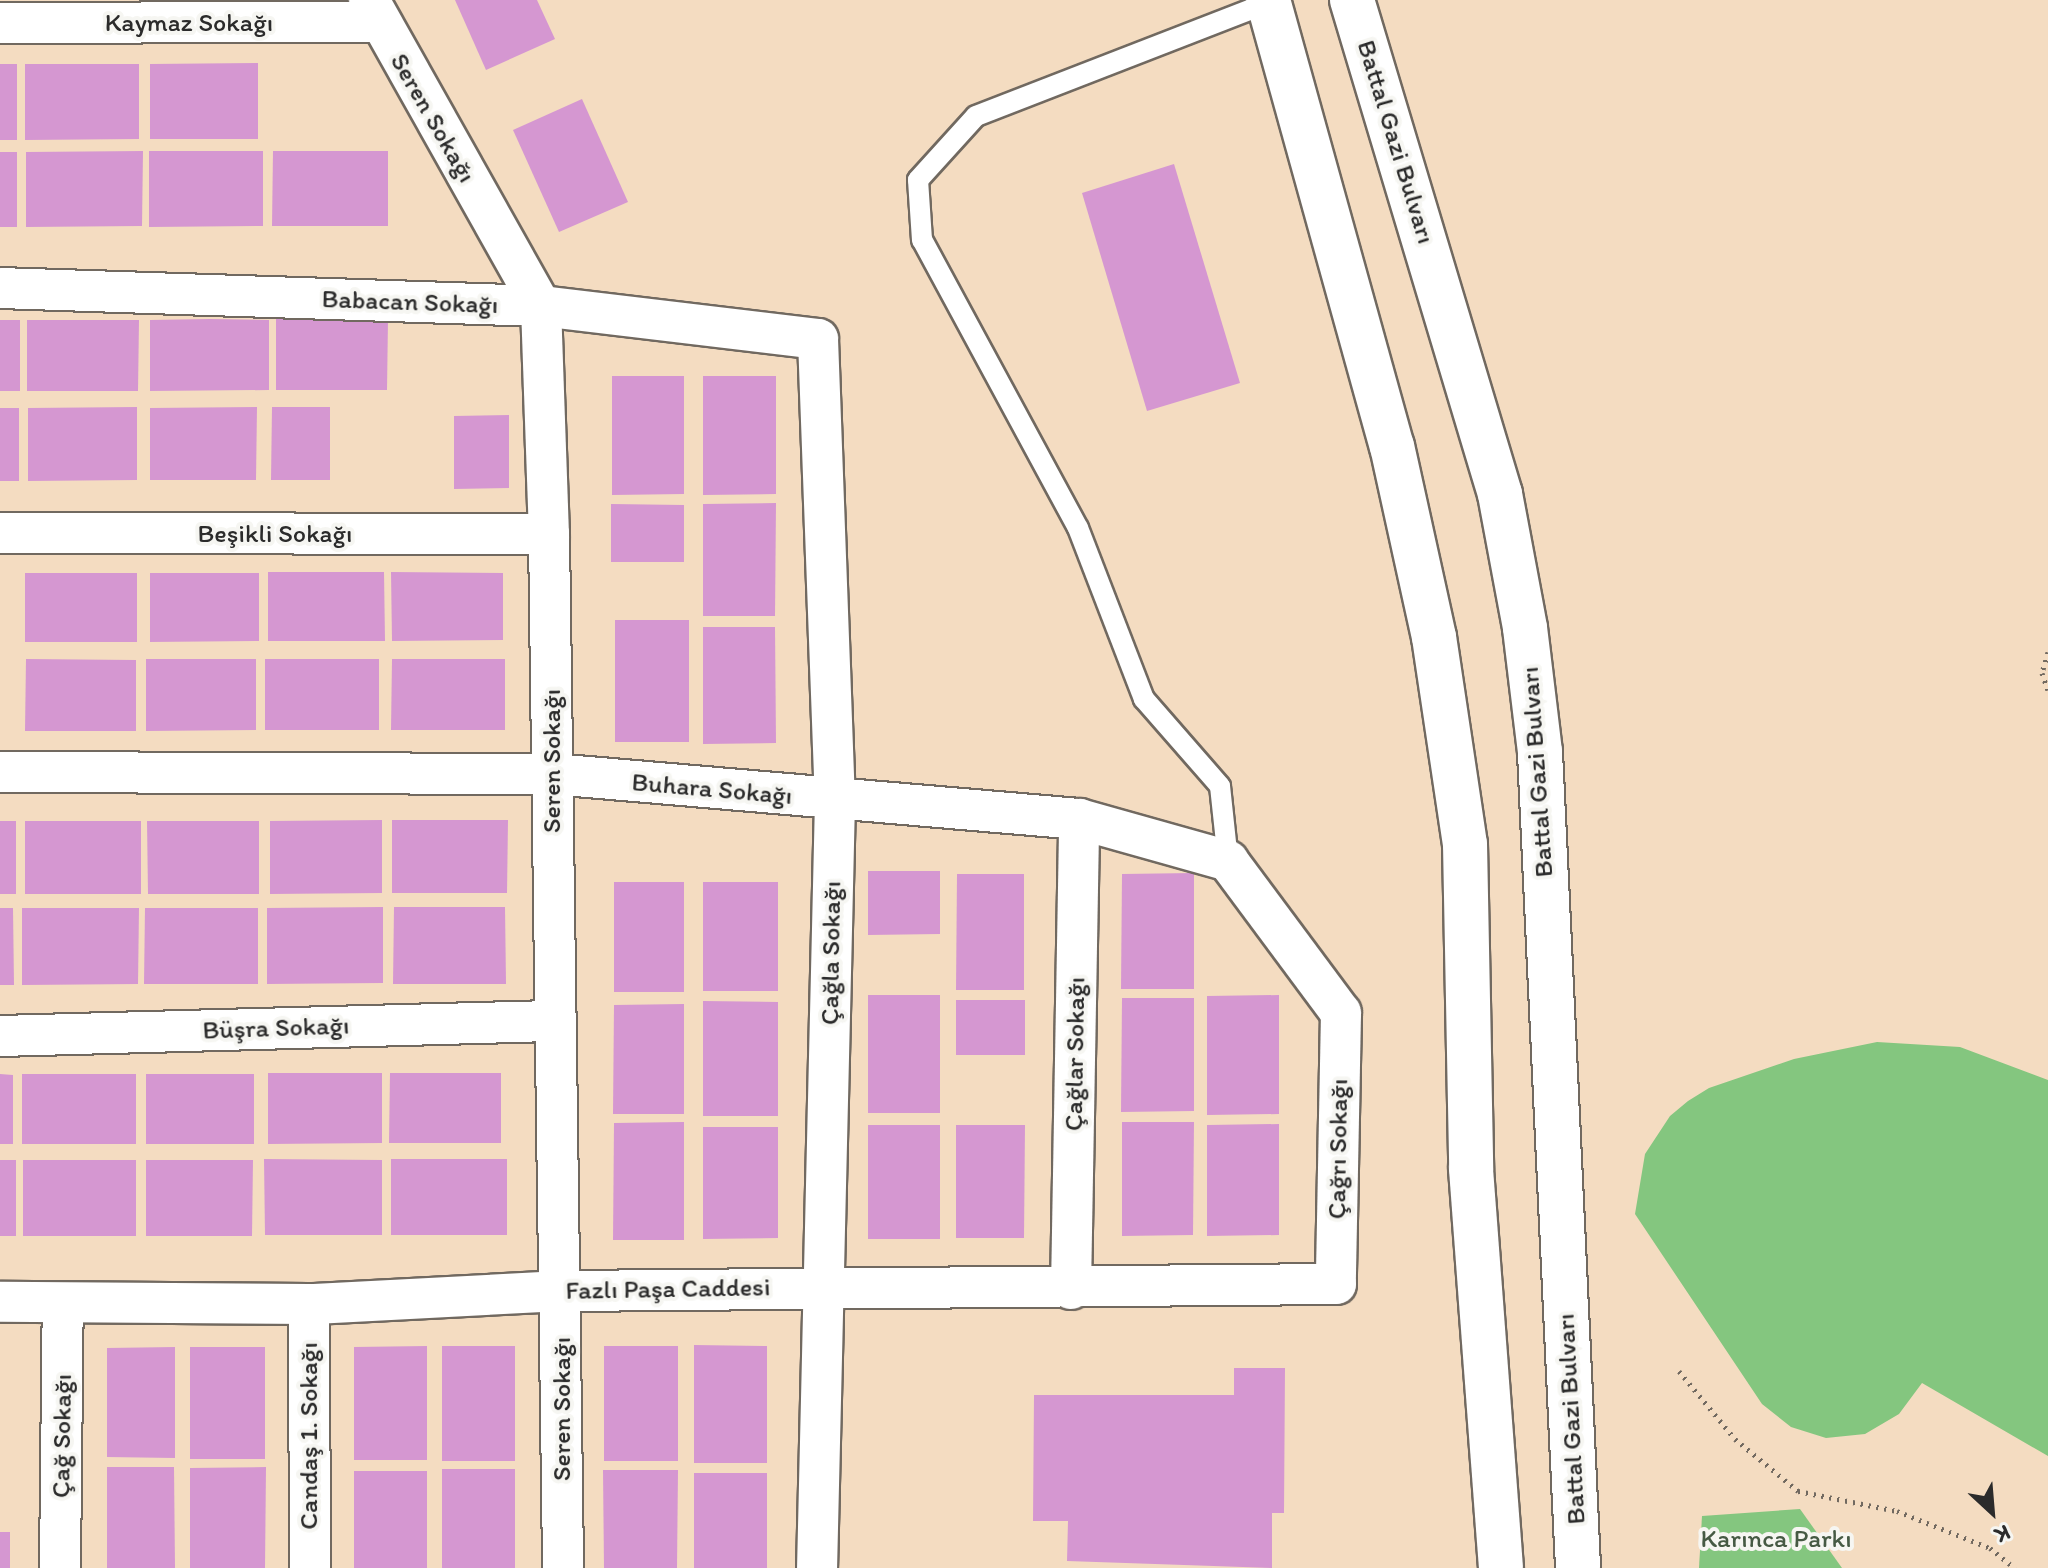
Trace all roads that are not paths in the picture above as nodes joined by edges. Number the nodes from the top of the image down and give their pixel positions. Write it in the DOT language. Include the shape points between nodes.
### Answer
graph roads {
  1 [pos="1352,0"];
  2 [pos="1268,1"];
  3 [pos="373,11"];
  4 [pos="0,23"];
  5 [pos="0,288"];
  6 [pos="541,306"];
  7 [pos="818,339"];
  8 [pos="0,533"];
  9 [pos="549,534"];
  10 [pos="0,772"];
  11 [pos="553,774"];
  12 [pos="835,801"];
  13 [pos="1079,819"];
  14 [pos="1228,861"];
  15 [pos="552,1021"];
  16 [pos="0,1036"];
  17 [pos="1336,1284"];
  18 [pos="822,1286"];
  19 [pos="1071,1289"];
  20 [pos="561,1291"];
  21 [pos="0,1302"];
  22 [pos="63,1303"];
  23 [pos="309,1304"];
  24 [pos="60,1568"];
  25 [pos="310,1568"];
  26 [pos="563,1568"];
  27 [pos="817,1568"];
  28 [pos="1501,1568"];
  29 [pos="1578,1568"];
  1 -- 29 [label="street, Battal Gazi Bulvarı" via="1496,480 1525,628 1540,752"];
  2 -- 14 [label="lane" via="976,116 918,180 922,240 1078,528 1144,699 1220,786"];
  2 -- 28 [label="street" via="1392,446 1434,637 1465,844 1471,1169"];
  3 -- 4 [label="street, Kaymaz Sokağı"];
  3 -- 6 [label="street, Seren Sokağı"];
  5 -- 6 [label="street, Babacan Sokağı"];
  6 -- 7 [label="street, Babacan Sokağı"];
  6 -- 9 [label="street, Seren Sokağı"];
  7 -- 12 [label="street, Çağla Sokağı"];
  8 -- 9 [label="street, Beşikli Sokağı"];
  9 -- 11 [label="street, Seren Sokağı"];
  10 -- 11 [label="street, Buhara Sokağı"];
  11 -- 12 [label="street, Buhara Sokağı"];
  11 -- 15 [label="street, Seren Sokağı"];
  12 -- 13 [label="street, Buhara Sokağı"];
  12 -- 18 [label="street, Çağla Sokağı"];
  13 -- 14 [label="street, Buhara Sokağı"];
  13 -- 19 [label="street, Çağlar Sokağı"];
  14 -- 17 [label="street, Çağrı Sokağı" via="1341,1013"];
  15 -- 16 [label="street, Büşra Sokağı"];
  15 -- 20 [label="street, Seren Sokağı"];
  17 -- 19 [label="street, Fazlı Paşa Caddesi"];
  18 -- 19 [label="street, Fazlı Paşa Caddesi"];
  18 -- 20 [label="street, Fazlı Paşa Caddesi"];
  18 -- 27 [label="street, Çağla Sokağı"];
  20 -- 23 [label="street, Fazlı Paşa Caddesi"];
  20 -- 26 [label="street, Seren Sokağı"];
  21 -- 22 [label="street, Fazlı Paşa Caddesi"];
  22 -- 23 [label="street, Fazlı Paşa Caddesi"];
  22 -- 24 [label="street, Çağ Sokağı"];
  23 -- 25 [label="street, Candaş 1. Sokağı"];
}
